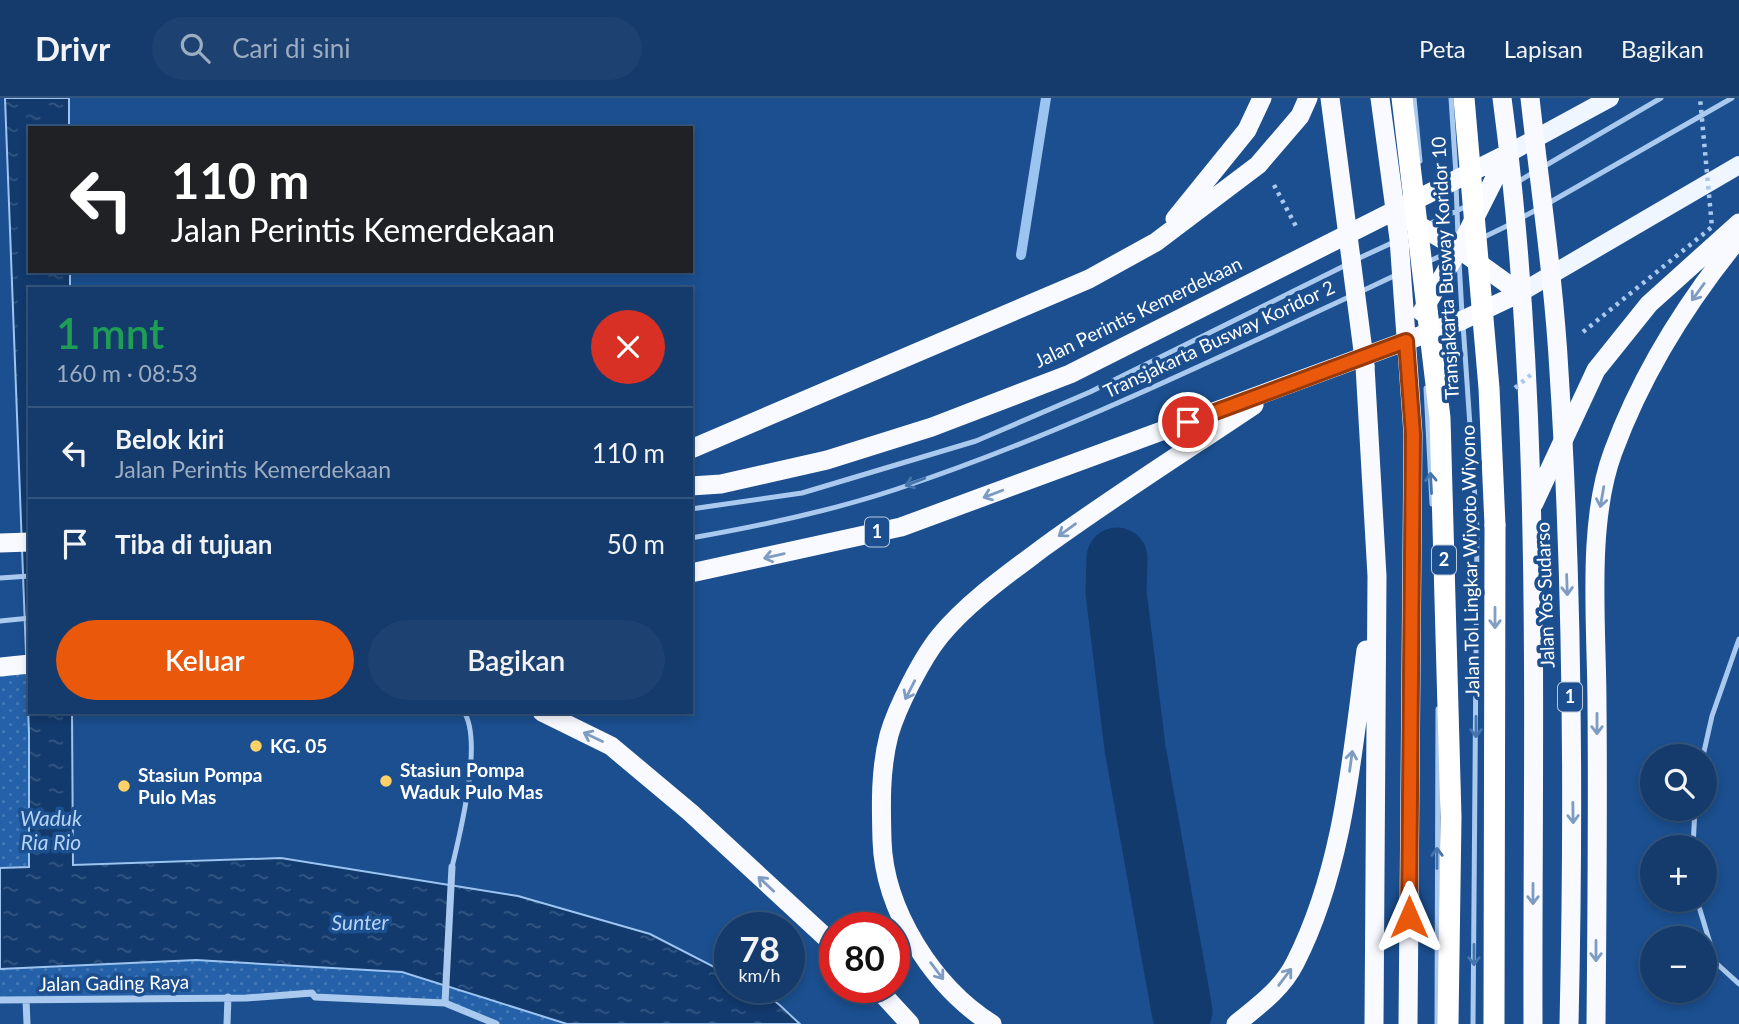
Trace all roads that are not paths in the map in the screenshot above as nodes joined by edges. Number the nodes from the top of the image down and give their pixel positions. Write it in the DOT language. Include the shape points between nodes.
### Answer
graph roads {
  1 [pos="1262,98"];
  2 [pos="1308,98"];
  3 [pos="1330,98"];
  4 [pos="1380,98"];
  5 [pos="1402,98"];
  6 [pos="1414,98"];
  7 [pos="1451,98"];
  8 [pos="1464,98"];
  9 [pos="1502,98"];
  10 [pos="1530,98"];
  11 [pos="1610,98"];
  12 [pos="1661,98"];
  13 [pos="1732,98"];
  14 [pos="1507,154"];
  15 [pos="1739,165"];
  16 [pos="1421,169"];
  17 [pos="1456,182"];
  18 [pos="1498,192"];
  19 [pos="1422,194"];
  20 [pos="1456,211"];
  21 [pos="1396,212"];
  22 [pos="1514,222"];
  23 [pos="1739,223"];
  24 [pos="1422,228"];
  25 [pos="1739,238"];
  26 [pos="1399,239"];
  27 [pos="1156,242"];
  28 [pos="1459,249"];
  29 [pos="1425,262"];
  30 [pos="1401,273"];
  31 [pos="1520,293"];
  32 [pos="1427,304"];
  33 [pos="1463,320"];
  34 [pos="1428,333"];
  35 [pos="1406,341"];
  36 [pos="1427,373"];
  37 [pos="1284,385"];
  38 [pos="1427,386"];
  39 [pos="693,448"];
  40 [pos="693,486"];
  41 [pos="1532,507"];
  42 [pos="693,509"];
  43 [pos="1433,518"];
  44 [pos="693,538"];
  45 [pos="693,573"];
  46 [pos="28,576"];
  47 [pos="1377,576"];
  48 [pos="0,579"];
  49 [pos="1436,584"];
  50 [pos="28,618"];
  51 [pos="0,621"];
  52 [pos="1739,639"];
  53 [pos="1438,649"];
  54 [pos="28,664"];
  55 [pos="2,666"];
  56 [pos="1438,702"];
  57 [pos="465,714"];
  58 [pos="546,714"];
  59 [pos="1706,744"];
  60 [pos="452,867"];
  61 [pos="1701,912"];
  62 [pos="819,931"];
  63 [pos="1739,984"];
  64 [pos="228,997"];
  65 [pos="0,1000"];
  66 [pos="26,1000"];
  67 [pos="445,1003"];
  68 [pos="891,1003"];
  69 [pos="27,1024"];
  70 [pos="227,1024"];
  71 [pos="496,1024"];
  72 [pos="910,1024"];
  73 [pos="992,1024"];
  74 [pos="1236,1024"];
  75 [pos="1374,1024"];
  76 [pos="1408,1024"];
  77 [pos="1437,1024"];
  78 [pos="1448,1024"];
  79 [pos="1474,1024"];
  80 [pos="1494,1024"];
  81 [pos="1533,1024"];
  82 [pos="1569,1024"];
  83 [pos="1596,1024"];
  1 -- 27 [label="highway" via="1247,130"];
  2 -- 27 [label="highway" via="1294,124 1258,165"];
  3 -- 47 [label="highway, bridge" via="1365,366"];
  4 -- 21 [label="highway"];
  5 -- 78 [label="highway, Jalan Tol Lingkar Wiyoto Wiyono / 2, bridge" via="1440,418 1451,817"];
  6 -- 16 [label="lane, Transjakarta Busway Koridor 10"];
  7 -- 17 [label="lane, Transjakarta Busway Koridor 10"];
  8 -- 80 [label="highway, Jalan Tol Lingkar Wiyoto Wiyono, one-way, bridge" via="1489,388 1495,525"];
  9 -- 14 [label="highway, 1"];
  10 -- 82 [label="highway, Jalan Yos Sudarso / 1, one-way, bridge" via="1559,370 1565,494 1574,816"];
  11 -- 14 [label="main road"];
  12 -- 18 [label="lane, Transjakarta Busway Koridor 2"];
  13 -- 22 [label="lane, Transjakarta Busway Koridor 2"];
  14 -- 17 [label="highway, Jalan Perintis Kemerdekaan"];
  14 -- 18 [label="highway, 1"];
  14 -- 18 [label="highway"];
  15 -- 31 [label="main road"];
  17 -- 19 [label="highway, Jalan Perintis Kemerdekaan"];
  17 -- 20 [label="lane, Transjakarta Busway Koridor 10"];
  18 -- 20 [label="lane, Transjakarta Busway Koridor 2"];
  18 -- 22 [label="highway, 1"];
  18 -- 28 [label="highway"];
  19 -- 21 [label="highway, Jalan Perintis Kemerdekaan"];
  19 -- 24 [label="lane, Transjakarta Busway Koridor 10"];
  20 -- 24 [label="lane, Transjakarta Busway Koridor 2"];
  20 -- 28 [label="lane, Transjakarta Busway Koridor 10"];
  21 -- 24 [label="highway"];
  21 -- 26 [label="highway"];
  21 -- 40 [label="highway, Jalan Perintis Kemerdekaan" via="1070,374 1024,392 827,460"];
  22 -- 28 [label="lane, Transjakarta Busway Koridor 2"];
  22 -- 31 [label="highway, 1"];
  23 -- 41 [label="highway" via="1649,304 1596,370"];
  24 -- 26 [label="lane, Transjakarta Busway Koridor 2"];
  24 -- 28 [label="highway"];
  24 -- 29 [label="lane, Transjakarta Busway Koridor 10"];
  25 -- 83 [label="highway, one-way" via="1657,355 1612,453 1601,501 1595,584"];
  26 -- 30 [label="highway"];
  26 -- 42 [label="lane, Transjakarta Busway Koridor 2" via="1090,392 951,450 802,493"];
  27 -- 39 [label="highway" via="1089,279"];
  28 -- 29 [label="lane, Transjakarta Busway Koridor 2"];
  28 -- 31 [label="highway"];
  28 -- 32 [label="highway"];
  28 -- 33 [label="lane, Transjakarta Busway Koridor 10"];
  29 -- 30 [label="lane, Transjakarta Busway Koridor 2"];
  29 -- 32 [label="lane, Transjakarta Busway Koridor 10"];
  30 -- 35 [label="highway"];
  30 -- 44 [label="lane, Transjakarta Busway Koridor 2, one-way" via="1048,433 896,489 766,525"];
  31 -- 33 [label="highway, 1"];
  31 -- 41 [label="highway, Jalan Yos Sudarso / 1"];
  32 -- 34 [label="lane, Transjakarta Busway Koridor 10"];
  32 -- 35 [label="highway"];
  33 -- 34 [label="highway, 1"];
  33 -- 79 [label="lane, Transjakarta Busway Koridor 10, one-way" via="1477,528"];
  34 -- 35 [label="highway, 1"];
  34 -- 36 [label="lane, Transjakarta Busway Koridor 10"];
  35 -- 37 [label="highway, 1"];
  35 -- 76 [label="highway" via="1413,434"];
  37 -- 45 [label="highway, 1, one-way" via="901,527"];
  37 -- 73 [label="highway, one-way" via="1123,490 1002,578 939,637 910,687 889,734 881,783 883,866 903,923 938,975"];
  43 -- 38 [label="lane, Transjakarta Busway Koridor 10, one-way"];
  41 -- 81 [label="highway, Jalan Yos Sudarso / 1, one-way"];
  46 -- 48 [label="lane"];
  74 -- 47 [label="highway, one-way" via="1270,997 1294,964 1320,900 1342,823"];
  47 -- 75 [label="highway"];
  49 -- 53 [label="lane"];
  50 -- 51 [label="lane"];
  52 -- 59 [label="lane"];
  54 -- 55 [label="highway"];
  77 -- 56 [label="lane, one-way"];
  57 -- 60 [label="lane" via="471,734 468,775 464,820"];
  62 -- 58 [label="highway, one-way" via="611,746"];
  60 -- 67 [label="street"];
  61 -- 63 [label="lane" via="1716,963"];
  64 -- 66 [label="street, Jalan Gading Raya"];
  64 -- 67 [label="street, Jalan Gading Raya" via="312,993 316,997"];
  64 -- 70 [label="street"];
  65 -- 66 [label="street, Jalan Gading Raya"];
  66 -- 69 [label="street"];
  67 -- 71 [label="street, Jalan Gading Raya"];
  68 -- 72 [label="highway"];
}
